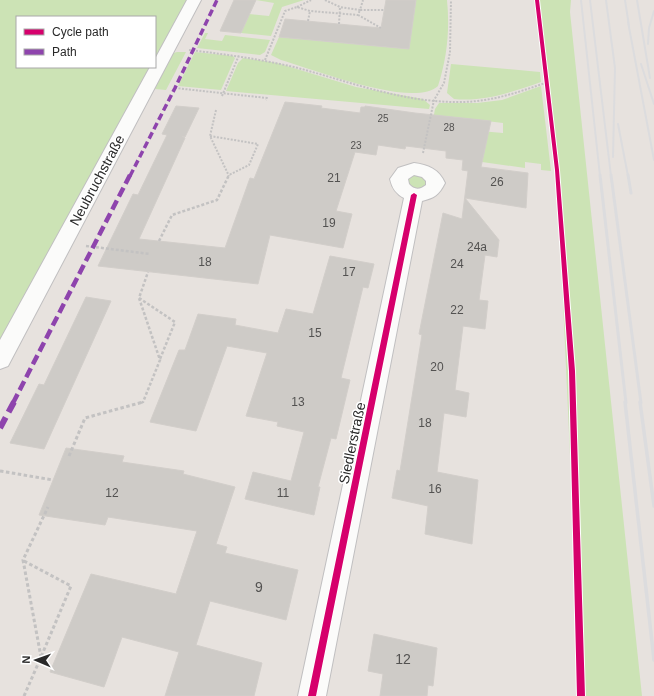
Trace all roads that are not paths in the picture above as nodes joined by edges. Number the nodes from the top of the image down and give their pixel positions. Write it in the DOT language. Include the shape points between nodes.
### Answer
graph roads {
  1 [pos="194,0"];
  2 [pos="420,170"];
  3 [pos="0,360"];
  4 [pos="312,696"];
  1 -- 3 [label="street, Neubruchstraße"];
  2 -- 4 [label="street, Siedlerstraße" via="432,174 436,183 428,194 414,195"];
}
